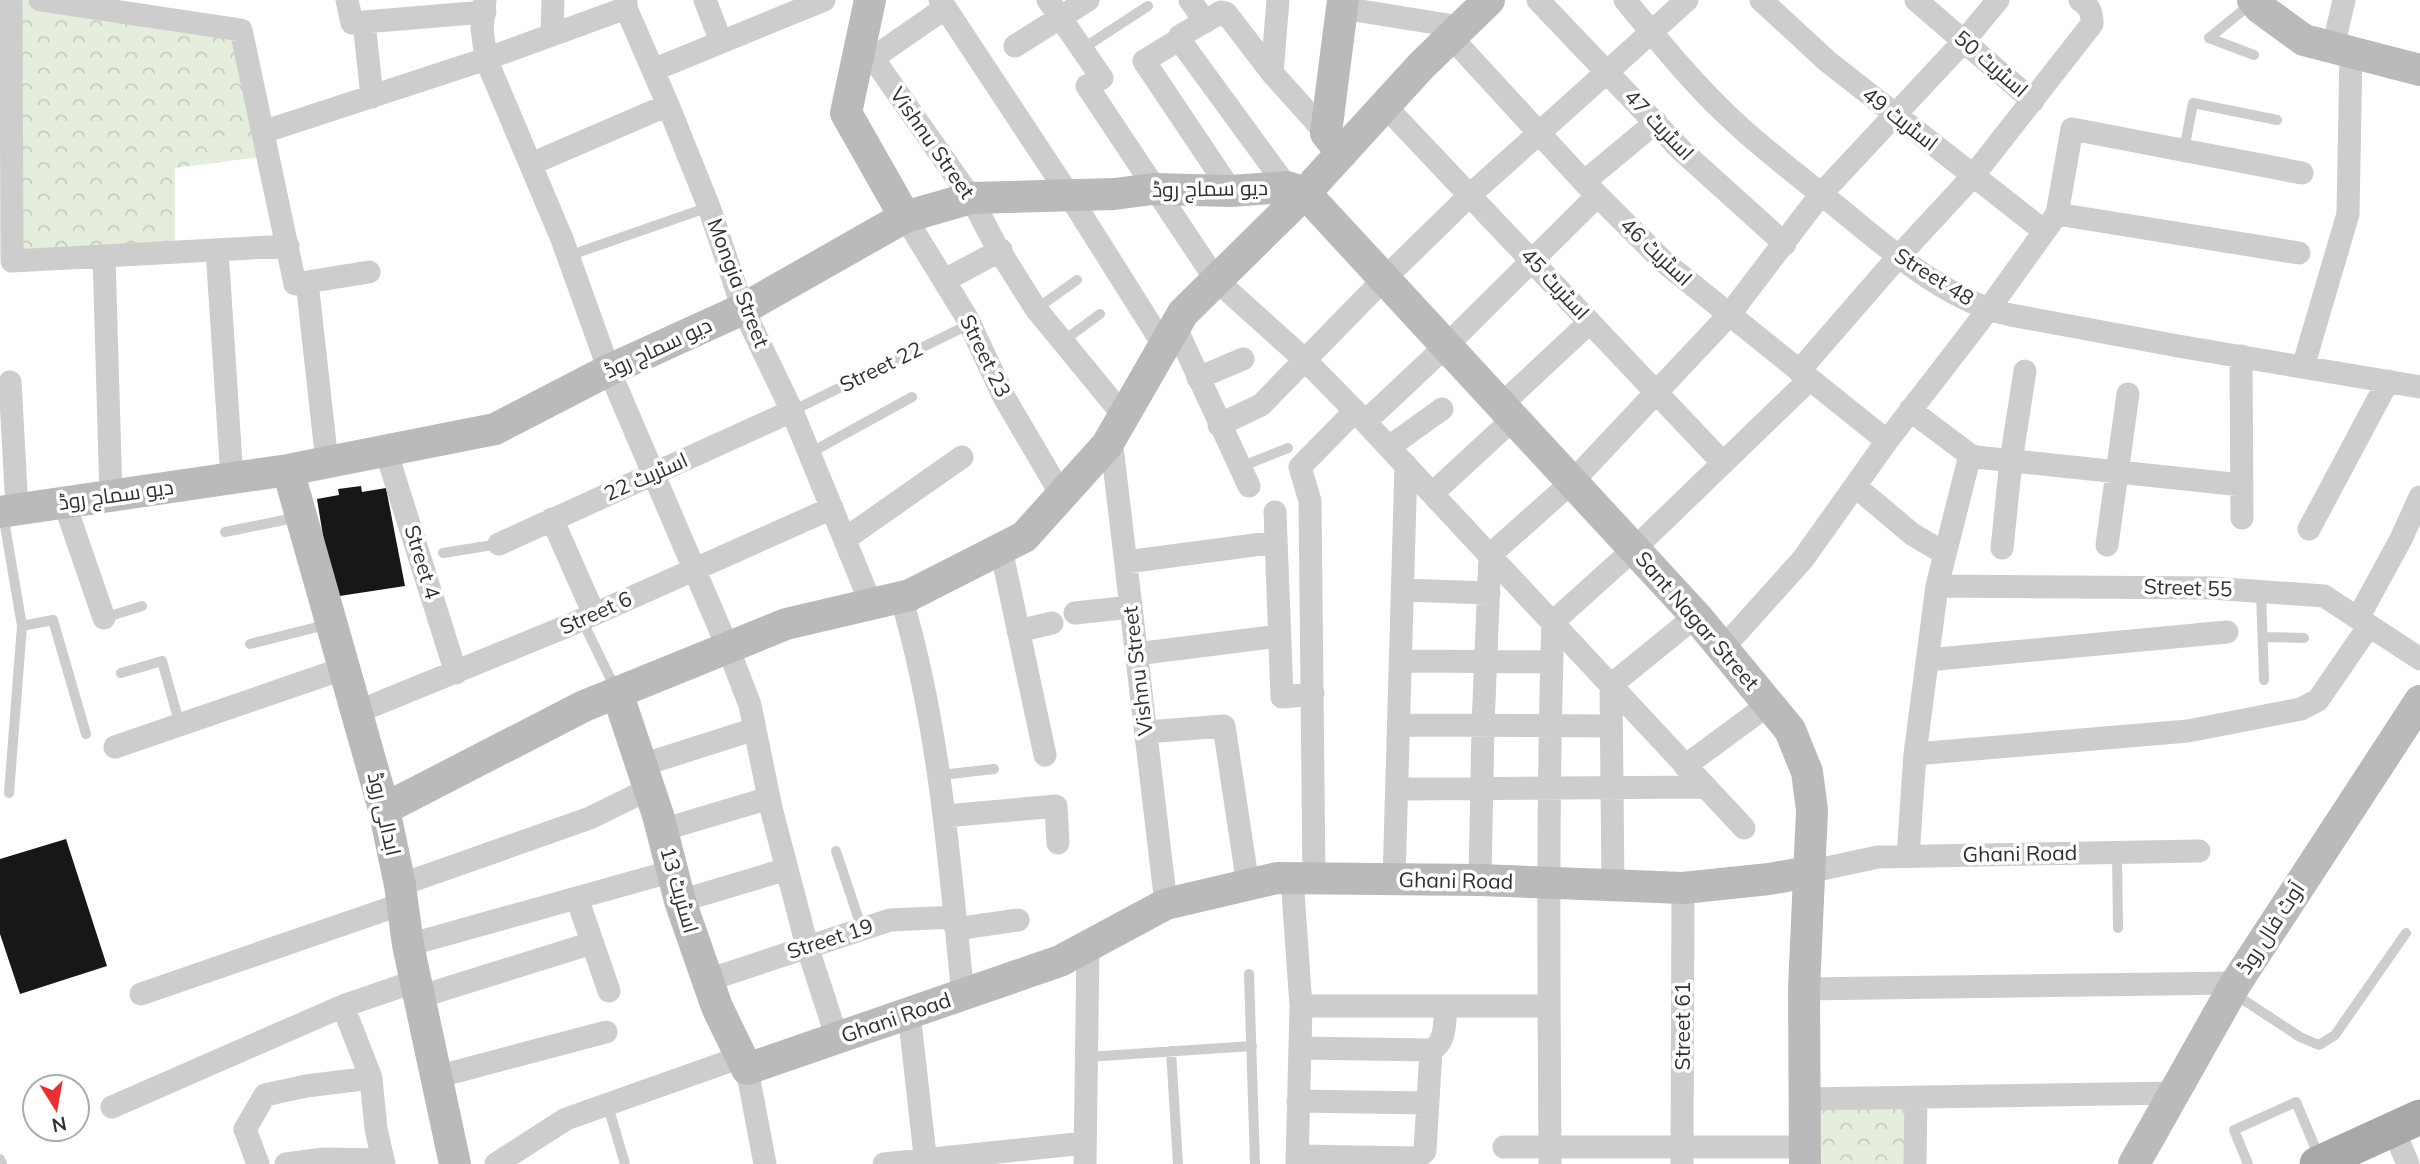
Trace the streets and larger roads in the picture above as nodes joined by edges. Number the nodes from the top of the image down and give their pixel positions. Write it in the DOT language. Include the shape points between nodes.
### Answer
graph roads {
  1 [pos="11,0"];
  2 [pos="40,0"];
  3 [pos="347,0"];
  4 [pos="552,0"];
  5 [pos="705,0"];
  6 [pos="824,0"];
  7 [pos="870,0"];
  8 [pos="1088,0"];
  9 [pos="1190,0"];
  10 [pos="1278,0"];
  11 [pos="1489,0"];
  12 [pos="1538,0"];
  13 [pos="1625,0"];
  14 [pos="1688,0"];
  15 [pos="1761,0"];
  16 [pos="1916,0"];
  17 [pos="1998,0"];
  18 [pos="2080,0"];
  19 [pos="2344,0"];
  20 [pos="2254,1"];
  21 [pos="626,4"];
  22 [pos="943,4"];
  23 [pos="1343,4"];
  24 [pos="485,6"];
  25 [pos="784,7"];
  26 [pos="1054,9"];
  27 [pos="1205,22"];
  28 [pos="358,23"];
  29 [pos="1455,31"];
  30 [pos="1651,32"];
  31 [pos="552,35"];
  32 [pos="1180,39"];
  33 [pos="1964,41"];
  34 [pos="721,42"];
  35 [pos="1015,46"];
  36 [pos="6,50"];
  37 [pos="867,50"];
  38 [pos="2342,50"];
  39 [pos="486,59"];
  40 [pos="653,70"];
  41 [pos="2420,70"];
  42 [pos="1608,71"];
  43 [pos="1272,73"];
  44 [pos="372,97"];
  45 [pos="2033,101"];
  46 [pos="668,104"];
  47 [pos="1385,106"];
  48 [pos="1895,115"];
  49 [pos="6,118"];
  50 [pos="1656,122"];
  51 [pos="263,132"];
  52 [pos="1540,134"];
  53 [pos="1334,143"];
  54 [pos="531,164"];
  55 [pos="2302,173"];
  56 [pos="1973,176"];
  57 [pos="1153,189"];
  58 [pos="1590,189"];
  59 [pos="1296,190"];
  60 [pos="1231,191"];
  61 [pos="1821,194"];
  62 [pos="1069,195"];
  63 [pos="1470,195"];
  64 [pos="971,198"];
  65 [pos="905,217"];
  66 [pos="2050,223"];
  67 [pos="1785,244"];
  68 [pos="288,246"];
  69 [pos="217,250"];
  70 [pos="1001,250"];
  71 [pos="2299,253"];
  72 [pos="104,256"];
  73 [pos="1898,257"];
  74 [pos="1533,261"];
  75 [pos="369,272"];
  76 [pos="946,279"];
  77 [pos="1384,279"];
  78 [pos="1216,280"];
  79 [pos="307,282"];
  80 [pos="743,309"];
  81 [pos="1988,310"];
  82 [pos="1729,316"];
  83 [pos="1590,322"];
  84 [pos="1169,336"];
  85 [pos="1446,346"];
  86 [pos="2241,356"];
  87 [pos="1243,359"];
  88 [pos="1305,360"];
  89 [pos="2304,367"];
  90 [pos="608,370"];
  91 [pos="2025,371"];
  92 [pos="1804,375"];
  93 [pos="1198,378"];
  94 [pos="2388,381"];
  95 [pos="10,382"];
  96 [pos="2420,387"];
  97 [pos="1657,393"];
  98 [pos="2128,394"];
  99 [pos="1442,409"];
  100 [pos="1910,410"];
  101 [pos="792,411"];
  102 [pos="1507,412"];
  103 [pos="1360,417"];
  104 [pos="1219,425"];
  105 [pos="1117,427"];
  106 [pos="1887,441"];
  107 [pos="1389,447"];
  108 [pos="386,450"];
  109 [pos="1970,455"];
  110 [pos="962,457"];
  111 [pos="2011,461"];
  112 [pos="327,463"];
  113 [pos="1723,463"];
  114 [pos="1406,465"];
  115 [pos="288,470"];
  116 [pos="2119,472"];
  117 [pos="652,474"];
  118 [pos="1244,477"];
  119 [pos="232,478"];
  120 [pos="1572,482"];
  121 [pos="2242,485"];
  122 [pos="1855,486"];
  123 [pos="1433,493"];
  124 [pos="111,496"];
  125 [pos="1062,496"];
  126 [pos="2420,497"];
  127 [pos="64,502"];
  128 [pos="832,508"];
  129 [pos="6,511"];
  130 [pos="1275,512"];
  131 [pos="2242,518"];
  132 [pos="552,519"];
  133 [pos="2309,529"];
  134 [pos="845,539"];
  135 [pos="1276,542"];
  136 [pos="499,544"];
  137 [pos="2107,545"];
  138 [pos="2002,548"];
  139 [pos="1001,549"];
  140 [pos="1634,549"];
  141 [pos="1944,553"];
  142 [pos="1490,555"];
  143 [pos="1126,562"];
  144 [pos="694,569"];
  145 [pos="1937,586"];
  146 [pos="1404,590"];
  147 [pos="1489,593"];
  148 [pos="886,600"];
  149 [pos="1131,607"];
  150 [pos="1075,613"];
  151 [pos="1696,616"];
  152 [pos="588,617"];
  153 [pos="104,618"];
  154 [pos="1553,622"];
  155 [pos="2364,622"];
  156 [pos="1052,623"];
  157 [pos="1018,631"];
  158 [pos="2227,632"];
  159 [pos="1279,636"];
  160 [pos="728,648"];
  161 [pos="1723,648"];
  162 [pos="1136,654"];
  163 [pos="2420,659"];
  164 [pos="1927,660"];
  165 [pos="1401,661"];
  166 [pos="1486,662"];
  167 [pos="1552,662"];
  168 [pos="345,668"];
  169 [pos="456,673"];
  170 [pos="1611,685"];
  171 [pos="617,692"];
  172 [pos="1313,694"];
  173 [pos="2420,701"];
  174 [pos="1769,704"];
  175 [pos="357,712"];
  176 [pos="1400,725"];
  177 [pos="1483,726"];
  178 [pos="1549,726"];
  179 [pos="1611,726"];
  180 [pos="755,729"];
  181 [pos="1146,732"];
  182 [pos="115,747"];
  183 [pos="1915,754"];
  184 [pos="1045,755"];
  185 [pos="1685,766"];
  186 [pos="645,777"];
  187 [pos="1705,787"];
  188 [pos="1612,788"];
  189 [pos="1399,789"];
  190 [pos="1482,789"];
  191 [pos="1548,789"];
  192 [pos="769,798"];
  193 [pos="384,809"];
  194 [pos="945,816"];
  195 [pos="1744,828"];
  196 [pos="662,830"];
  197 [pos="1058,843"];
  198 [pos="2199,851"];
  199 [pos="1908,856"];
  200 [pos="787,869"];
  201 [pos="673,871"];
  202 [pos="1808,872"];
  203 [pos="1303,878"];
  204 [pos="1394,880"];
  205 [pos="1480,880"];
  206 [pos="1548,883"];
  207 [pos="1248,884"];
  208 [pos="1613,886"];
  209 [pos="1683,888"];
  210 [pos="401,895"];
  211 [pos="577,898"];
  212 [pos="680,901"];
  213 [pos="1166,904"];
  214 [pos="1018,920"];
  215 [pos="956,923"];
  216 [pos="593,943"];
  217 [pos="408,946"];
  218 [pos="807,946"];
  219 [pos="1088,946"];
  220 [pos="708,980"];
  221 [pos="2233,987"];
  222 [pos="417,989"];
  223 [pos="1804,989"];
  224 [pos="609,991"];
  225 [pos="141,994"];
  226 [pos="963,995"];
  227 [pos="342,1006"];
  228 [pos="1301,1006"];
  229 [pos="1446,1006"];
  230 [pos="1549,1006"];
  231 [pos="909,1013"];
  232 [pos="606,1032"];
  233 [pos="837,1038"];
  234 [pos="1300,1048"];
  235 [pos="1432,1051"];
  236 [pos="744,1063"];
  237 [pos="436,1077"];
  238 [pos="371,1078"];
  239 [pos="2174,1093"];
  240 [pos="1916,1097"];
  241 [pos="1804,1099"];
  242 [pos="1298,1101"];
  243 [pos="1427,1103"];
  244 [pos="112,1107"];
  245 [pos="2420,1118"];
  246 [pos="1504,1147"];
  247 [pos="2409,1149"];
  248 [pos="1085,1153"];
  249 [pos="1550,1155"];
  250 [pos="1682,1155"];
  251 [pos="1805,1155"];
  252 [pos="1297,1160"];
  253 [pos="926,1161"];
  254 [pos="384,1162"];
  255 [pos="2319,1163"];
  256 [pos="258,1164"];
  257 [pos="286,1164"];
  258 [pos="454,1164"];
  259 [pos="496,1164"];
  260 [pos="765,1164"];
  261 [pos="884,1164"];
  262 [pos="1915,1164"];
  263 [pos="2134,1164"];
  264 [pos="2358,1164"];
  1 -- 36 [label="street"];
  2 -- 51 [label="street" via="241,30"];
  3 -- 28 [label="street"];
  4 -- 31 [label="street"];
  5 -- 34 [label="street"];
  6 -- 25 [label="street"];
  7 -- 37 [label="street"];
  8 -- 26 [label="street"];
  9 -- 27 [label="street"];
  10 -- 43 [label="street"];
  11 -- 29 [label="street"];
  12 -- 42 [label="street, اسٹریٹ 47"];
  13 -- 30 [label="street, Street 48"];
  14 -- 30 [label="street"];
  15 -- 48 [label="street, اسٹریٹ 49"];
  16 -- 33 [label="street, اسٹریٹ 50"];
  17 -- 33 [label="street"];
  18 -- 45 [label="street" via="2089,6 2092,24"];
  19 -- 38 [label="street"];
  20 -- 38 [label="street" via="2304,40"];
  21 -- 31 [label="street"];
  21 -- 40 [label="street, Mongia Street"];
  22 -- 37 [label="street"];
  22 -- 62 [label="street"];
  23 -- 29 [label="street"];
  23 -- 53 [label="street"];
  24 -- 28 [label="street"];
  24 -- 39 [label="street"];
  25 -- 34 [label="street"];
  26 -- 35 [label="street"];
  26 -- 57 [label="street" via="1102,78 1087,86"];
  27 -- 32 [label="street"];
  27 -- 43 [label="street" via="1226,13"];
  28 -- 44 [label="street"];
  29 -- 47 [label="street"];
  29 -- 52 [label="street, اسٹریٹ 46"];
  30 -- 42 [label="street"];
  30 -- 61 [label="street, Street 48" via="1728,117"];
  31 -- 39 [label="street"];
  32 -- 59 [label="street"];
  32 -- 60 [label="street" via="1144,61"];
  33 -- 45 [label="street, اسٹریٹ 50"];
  33 -- 48 [label="street"];
  34 -- 40 [label="street"];
  36 -- 49 [label="street"];
  37 -- 64 [label="street, Vishnu Street"];
  37 -- 65 [label="street" via="846,113"];
  38 -- 41 [label="street"];
  38 -- 89 [label="street" via="2348,215"];
  39 -- 44 [label="street"];
  39 -- 54 [label="street"];
  40 -- 46 [label="street, Mongia Street"];
  42 -- 50 [label="street, اسٹریٹ 47"];
  42 -- 52 [label="street"];
  43 -- 53 [label="street"];
  44 -- 51 [label="street"];
  45 -- 56 [label="street"];
  46 -- 54 [label="street"];
  46 -- 80 [label="street, Mongia Street"];
  47 -- 53 [label="street"];
  47 -- 63 [label="street, اسٹریٹ 45"];
  48 -- 56 [label="street, اسٹریٹ 49"];
  48 -- 61 [label="street"];
  49 -- 72 [label="street" via="12,261"];
  50 -- 58 [label="street"];
  50 -- 67 [label="street, اسٹریٹ 47"];
  51 -- 68 [label="street"];
  52 -- 58 [label="street, اسٹریٹ 46"];
  52 -- 63 [label="street"];
  53 -- 59 [label="street"];
  54 -- 90 [label="street"];
  55 -- 66 [label="street" via="2072,129"];
  56 -- 66 [label="street, اسٹریٹ 49"];
  56 -- 73 [label="street"];
  57 -- 60 [label="street, دیو سماج روڈ"];
  57 -- 62 [label="street, دیو سماج روڈ"];
  57 -- 78 [label="street"];
  58 -- 74 [label="street"];
  58 -- 82 [label="street, اسٹریٹ 46" via="1664,262"];
  59 -- 60 [label="street, دیو سماج روڈ"];
  59 -- 77 [label="street, Sant Nagar Street"];
  59 -- 78 [label="street"];
  61 -- 67 [label="street"];
  61 -- 73 [label="street, Street 48"];
  62 -- 64 [label="street, دیو سماج روڈ"];
  62 -- 84 [label="street"];
  63 -- 74 [label="street, اسٹریٹ 45"];
  63 -- 77 [label="street"];
  64 -- 65 [label="street, دیو سماج روڈ"];
  64 -- 70 [label="street, Vishnu Street"];
  65 -- 76 [label="street, Street 23"];
  65 -- 80 [label="street, دیو سماج روڈ"];
  66 -- 71 [label="street"];
  66 -- 81 [label="street"];
  67 -- 82 [label="street"];
  68 -- 69 [label="street"];
  68 -- 79 [label="street" via="295,284"];
  69 -- 72 [label="street"];
  69 -- 119 [label="street"];
  70 -- 76 [label="street"];
  70 -- 105 [label="street, Vishnu Street"];
  72 -- 124 [label="street"];
  73 -- 81 [label="street, Street 48"];
  73 -- 92 [label="street"];
  74 -- 83 [label="street, اسٹریٹ 45"];
  74 -- 85 [label="street"];
  75 -- 79 [label="street"];
  76 -- 125 [label="street, Street 23" via="1004,397"];
  77 -- 85 [label="street, Sant Nagar Street"];
  77 -- 88 [label="street"];
  78 -- 84 [label="street" via="1183,313"];
  78 -- 88 [label="street"];
  79 -- 112 [label="street"];
  80 -- 90 [label="street, دیو سماج روڈ"];
  80 -- 101 [label="street, Mongia Street"];
  81 -- 86 [label="street, Street 48"];
  81 -- 100 [label="street"];
  82 -- 92 [label="street, اسٹریٹ 46"];
  82 -- 97 [label="street"];
  83 -- 97 [label="street, اسٹریٹ 45"];
  83 -- 102 [label="street"];
  84 -- 93 [label="street"];
  84 -- 105 [label="street"];
  85 -- 102 [label="street, Sant Nagar Street"];
  85 -- 103 [label="street"];
  86 -- 89 [label="street, Street 48"];
  86 -- 121 [label="street"];
  87 -- 93 [label="street"];
  88 -- 103 [label="street"];
  88 -- 104 [label="street" via="1261,405"];
  89 -- 94 [label="street, Street 48"];
  90 -- 108 [label="street, دیو سماج روڈ" via="495,429"];
  90 -- 117 [label="street"];
  91 -- 111 [label="street"];
  92 -- 106 [label="street, اسٹریٹ 46"];
  92 -- 113 [label="street"];
  93 -- 104 [label="street"];
  94 -- 96 [label="street, Street 48"];
  94 -- 133 [label="street"];
  95 -- 129 [label="street"];
  97 -- 113 [label="street, اسٹریٹ 45"];
  97 -- 120 [label="street"];
  98 -- 116 [label="street"];
  99 -- 107 [label="street"];
  100 -- 106 [label="street"];
  100 -- 109 [label="street"];
  101 -- 117 [label="street, اسٹریٹ 22"];
  101 -- 128 [label="street, Mongia Street"];
  102 -- 120 [label="street, Sant Nagar Street"];
  102 -- 123 [label="street"];
  103 -- 107 [label="street"];
  103 -- 172 [label="street" via="1300,467 1310,502"];
  104 -- 118 [label="street"];
  105 -- 125 [label="street"];
  105 -- 143 [label="street, Vishnu Street"];
  106 -- 122 [label="street"];
  107 -- 114 [label="street"];
  108 -- 112 [label="street, دیو سماج روڈ"];
  108 -- 169 [label="street, Street 4"];
  109 -- 111 [label="street"];
  109 -- 141 [label="street"];
  110 -- 134 [label="street"];
  111 -- 116 [label="street"];
  111 -- 138 [label="street"];
  112 -- 115 [label="street, دیو سماج روڈ"];
  113 -- 140 [label="street"];
  114 -- 123 [label="street"];
  114 -- 146 [label="street"];
  115 -- 119 [label="street, دیو سماج روڈ"];
  115 -- 168 [label="street, ابدالی روڈ"];
  116 -- 121 [label="street"];
  116 -- 137 [label="street"];
  117 -- 132 [label="street, اسٹریٹ 22"];
  117 -- 144 [label="street"];
  119 -- 124 [label="street, دیو سماج روڈ"];
  120 -- 140 [label="street, Sant Nagar Street"];
  120 -- 142 [label="street"];
  121 -- 131 [label="street"];
  122 -- 141 [label="street" via="1912,534"];
  122 -- 161 [label="street" via="1803,559"];
  123 -- 142 [label="street"];
  124 -- 127 [label="street, دیو سماج روڈ"];
  125 -- 139 [label="street" via="1024,537"];
  126 -- 155 [label="street"];
  127 -- 129 [label="street, دیو سماج روڈ"];
  127 -- 153 [label="street"];
  128 -- 134 [label="street, Mongia Street"];
  128 -- 144 [label="street, Street 6"];
  130 -- 135 [label="street"];
  132 -- 136 [label="street, اسٹریٹ 22"];
  132 -- 152 [label="street"];
  134 -- 148 [label="street, Mongia Street"];
  135 -- 143 [label="street"];
  135 -- 159 [label="street"];
  139 -- 148 [label="street" via="909,595"];
  139 -- 157 [label="street"];
  140 -- 151 [label="street, Sant Nagar Street"];
  140 -- 154 [label="street"];
  141 -- 145 [label="street"];
  142 -- 147 [label="street"];
  142 -- 154 [label="street"];
  143 -- 149 [label="street, Vishnu Street"];
  144 -- 152 [label="street, Street 6"];
  144 -- 160 [label="street"];
  145 -- 155 [label="street, Street 55" via="2211,588 2324,596"];
  145 -- 164 [label="street"];
  146 -- 147 [label="street"];
  146 -- 165 [label="street"];
  147 -- 166 [label="street"];
  148 -- 160 [label="street" via="786,624"];
  148 -- 194 [label="street, Mongia Street" via="916,645"];
  149 -- 150 [label="street"];
  149 -- 162 [label="street, Vishnu Street"];
  151 -- 161 [label="street, Sant Nagar Street"];
  151 -- 170 [label="street"];
  152 -- 169 [label="street, Street 6"];
  154 -- 167 [label="street"];
  154 -- 170 [label="street"];
  155 -- 163 [label="street, Street 55"];
  155 -- 183 [label="street" via="2318,700 2301,709 2188,731"];
  156 -- 157 [label="street"];
  157 -- 184 [label="street"];
  158 -- 164 [label="street"];
  159 -- 162 [label="street"];
  159 -- 172 [label="street" via="1282,697"];
  160 -- 171 [label="street"];
  160 -- 180 [label="street"];
  161 -- 174 [label="street, Sant Nagar Street"];
  162 -- 181 [label="street, Vishnu Street"];
  164 -- 183 [label="street"];
  165 -- 166 [label="street"];
  165 -- 176 [label="street"];
  166 -- 167 [label="street"];
  166 -- 177 [label="street"];
  167 -- 178 [label="street"];
  168 -- 175 [label="street, ابدالی روڈ"];
  168 -- 182 [label="street"];
  169 -- 175 [label="street, Street 6"];
  170 -- 179 [label="street"];
  170 -- 185 [label="street"];
  171 -- 186 [label="street, اسٹریٹ 13"];
  171 -- 193 [label="street"];
  172 -- 203 [label="street"];
  173 -- 221 [label="street, آوٹ فال روڈ"];
  174 -- 185 [label="street"];
  174 -- 202 [label="street, Sant Nagar Street" via="1790,730 1807,772 1812,810"];
  175 -- 193 [label="street, ابدالی روڈ"];
  176 -- 177 [label="street"];
  176 -- 189 [label="street"];
  177 -- 178 [label="street"];
  177 -- 190 [label="street"];
  178 -- 179 [label="street"];
  178 -- 191 [label="street"];
  179 -- 188 [label="street"];
  180 -- 186 [label="street"];
  180 -- 192 [label="street"];
  181 -- 207 [label="street" via="1224,726"];
  181 -- 213 [label="street, Vishnu Street"];
  183 -- 199 [label="street"];
  185 -- 187 [label="street"];
  186 -- 196 [label="street, اسٹریٹ 13"];
  186 -- 210 [label="street" via="590,818"];
  187 -- 188 [label="street"];
  187 -- 195 [label="street"];
  188 -- 191 [label="street"];
  188 -- 208 [label="street"];
  189 -- 190 [label="street"];
  189 -- 204 [label="street"];
  190 -- 191 [label="street"];
  190 -- 205 [label="street"];
  191 -- 206 [label="street"];
  192 -- 196 [label="street"];
  192 -- 200 [label="street"];
  193 -- 210 [label="street, ابدالی روڈ"];
  194 -- 197 [label="street" via="1056,806"];
  194 -- 215 [label="street, Mongia Street"];
  196 -- 201 [label="street, اسٹریٹ 13"];
  198 -- 199 [label="street, Ghani Road"];
  199 -- 202 [label="street, Ghani Road" via="1878,857"];
  200 -- 212 [label="street"];
  200 -- 218 [label="street"];
  201 -- 211 [label="street"];
  201 -- 212 [label="street, اسٹریٹ 13"];
  202 -- 209 [label="street, Ghani Road"];
  202 -- 223 [label="street, Sant Nagar Street"];
  203 -- 204 [label="street, Ghani Road"];
  203 -- 207 [label="street, Ghani Road"];
  203 -- 228 [label="street"];
  204 -- 205 [label="street, Ghani Road"];
  205 -- 206 [label="street, Ghani Road"];
  206 -- 208 [label="street, Ghani Road"];
  206 -- 230 [label="street"];
  207 -- 213 [label="street, Ghani Road"];
  208 -- 209 [label="street, Ghani Road"];
  209 -- 250 [label="street, Street 61"];
  210 -- 217 [label="street, ابدالی روڈ"];
  210 -- 225 [label="street"];
  211 -- 216 [label="street"];
  211 -- 217 [label="street"];
  212 -- 220 [label="street, اسٹریٹ 13"];
  213 -- 219 [label="street, Ghani Road"];
  214 -- 215 [label="street, Street 19"];
  215 -- 218 [label="street, Street 19" via="890,920"];
  215 -- 226 [label="street, Mongia Street"];
  216 -- 222 [label="street"];
  216 -- 224 [label="street"];
  217 -- 222 [label="street, ابدالی روڈ"];
  218 -- 220 [label="street, Street 19"];
  218 -- 233 [label="street"];
  219 -- 226 [label="street, Ghani Road" via="1060,961"];
  219 -- 248 [label="street"];
  220 -- 236 [label="street, اسٹریٹ 13"];
  221 -- 223 [label="street"];
  221 -- 239 [label="street, آوٹ فال روڈ"];
  222 -- 227 [label="street"];
  222 -- 237 [label="street, ابدالی روڈ"];
  223 -- 241 [label="street, Sant Nagar Street"];
  226 -- 231 [label="street, Ghani Road"];
  227 -- 238 [label="street"];
  227 -- 244 [label="street"];
  228 -- 229 [label="street"];
  228 -- 234 [label="street"];
  229 -- 230 [label="street"];
  229 -- 235 [label="street" via="1443,1038"];
  230 -- 249 [label="street"];
  231 -- 233 [label="street, Ghani Road"];
  231 -- 253 [label="street"];
  232 -- 237 [label="street"];
  233 -- 236 [label="street, Ghani Road"];
  234 -- 235 [label="street"];
  234 -- 242 [label="street"];
  235 -- 243 [label="street"];
  236 -- 259 [label="street" via="566,1119"];
  236 -- 260 [label="street, اسٹریٹ 13"];
  237 -- 258 [label="street, ابدالی روڈ"];
  238 -- 254 [label="street"];
  238 -- 256 [label="street" via="265,1095 245,1129"];
  239 -- 240 [label="street"];
  239 -- 263 [label="street, آوٹ فال روڈ"];
  240 -- 241 [label="street"];
  240 -- 262 [label="street"];
  241 -- 251 [label="street, Sant Nagar Street"];
  242 -- 243 [label="street"];
  242 -- 252 [label="street"];
  243 -- 252 [label="street" via="1425,1151 1418,1158"];
  245 -- 255 [label="main road"];
  246 -- 249 [label="street"];
  247 -- 264 [label="main road"];
  248 -- 253 [label="street"];
  249 -- 250 [label="street"];
  250 -- 251 [label="street"];
  253 -- 261 [label="street"];
  254 -- 257 [label="street" via="323,1159"];
}
